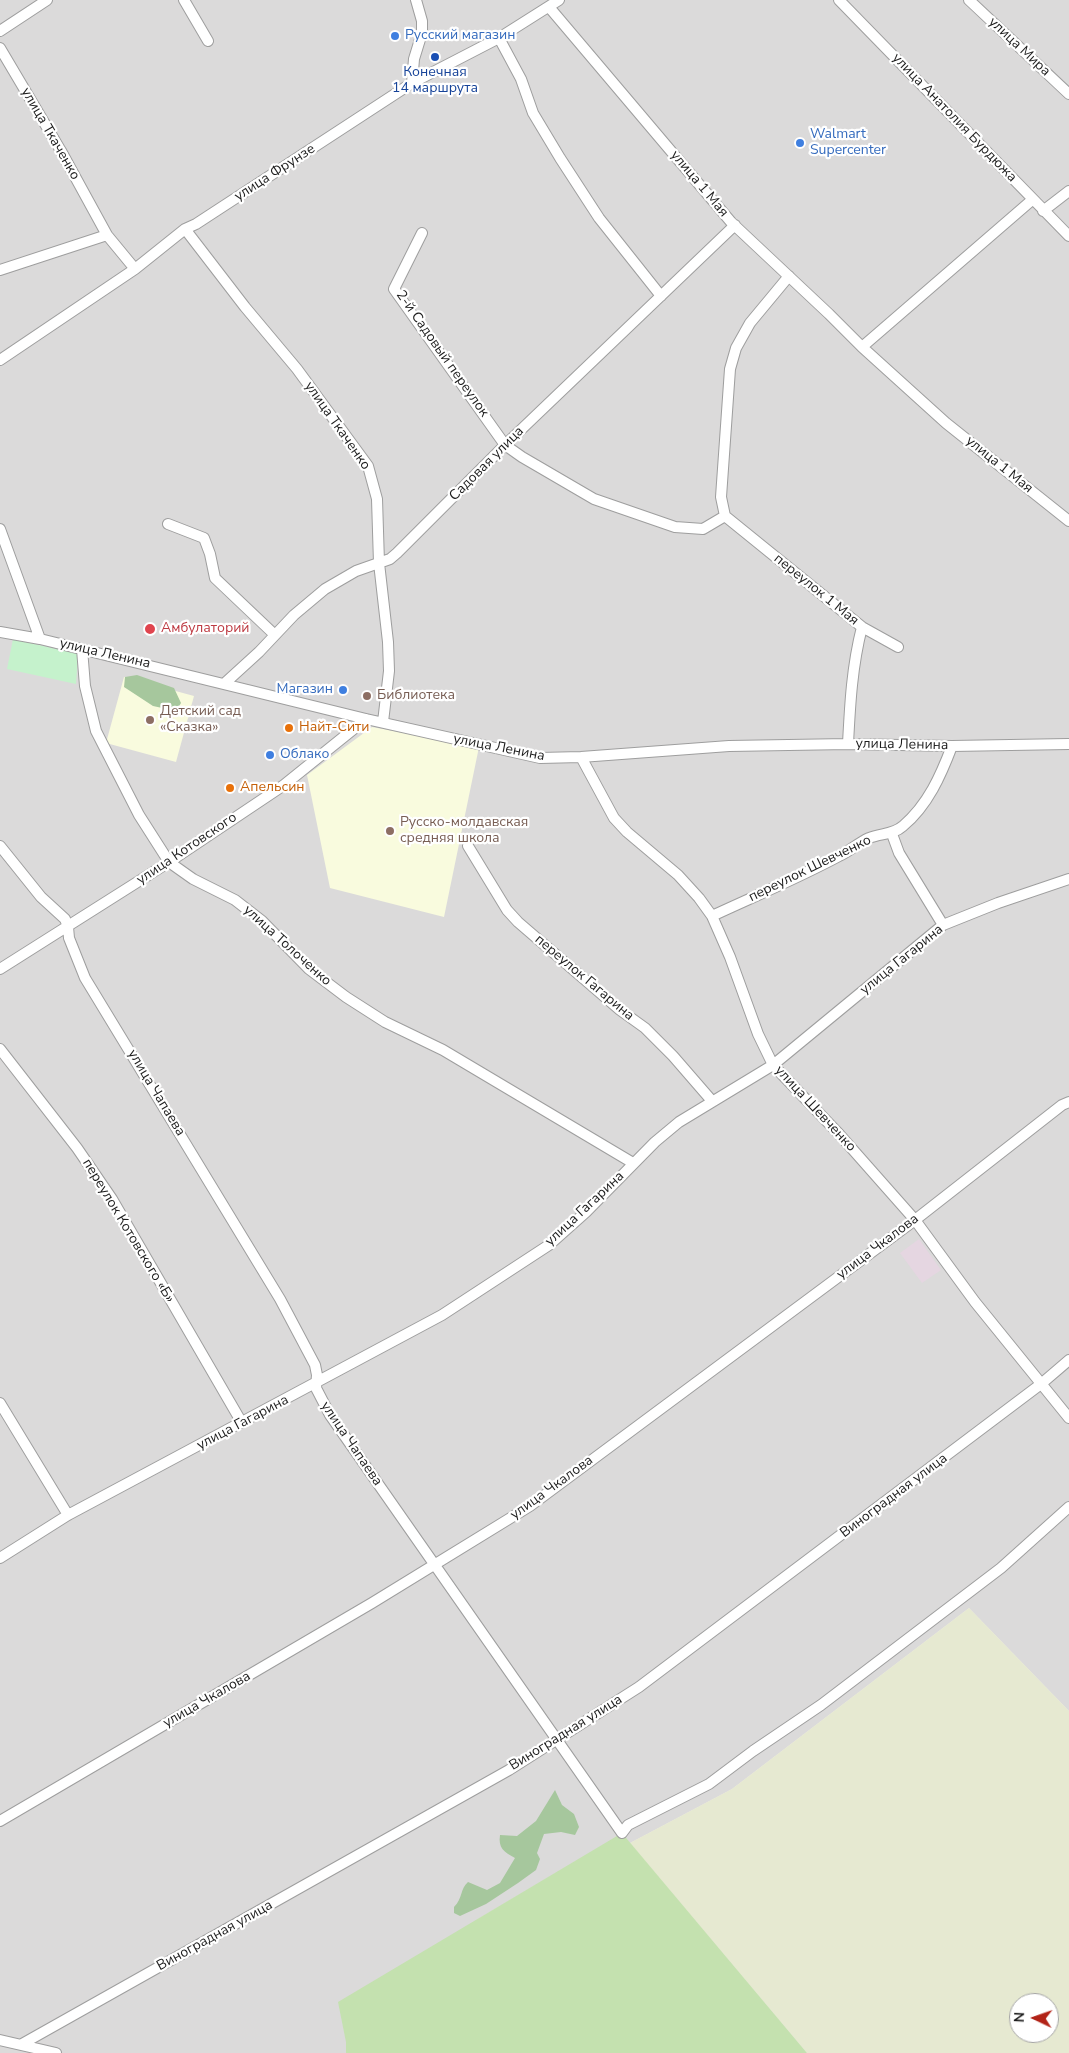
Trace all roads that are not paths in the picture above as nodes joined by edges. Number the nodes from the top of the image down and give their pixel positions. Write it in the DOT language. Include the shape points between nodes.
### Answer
graph roads {
  1 [pos="48,0"];
  2 [pos="184,0"];
  3 [pos="416,0"];
  4 [pos="559,0"];
  5 [pos="839,0"];
  6 [pos="969,0"];
  7 [pos="550,7"];
  8 [pos="0,30"];
  9 [pos="499,38"];
  10 [pos="208,41"];
  11 [pos="0,48"];
  12 [pos="412,83"];
  13 [pos="1069,94"];
  14 [pos="1069,191"];
  15 [pos="1032,200"];
  16 [pos="1043,211"];
  17 [pos="735,225"];
  18 [pos="185,230"];
  19 [pos="422,233"];
  20 [pos="107,235"];
  21 [pos="1069,236"];
  22 [pos="135,269"];
  23 [pos="0,270"];
  24 [pos="788,276"];
  25 [pos="661,296"];
  26 [pos="862,347"];
  27 [pos="0,360"];
  28 [pos="505,445"];
  29 [pos="725,516"];
  30 [pos="1069,521"];
  31 [pos="168,524"];
  32 [pos="0,529"];
  33 [pos="379,563"];
  34 [pos="862,627"];
  35 [pos="0,632"];
  36 [pos="275,635"];
  37 [pos="40,639"];
  38 [pos="898,647"];
  39 [pos="82,649"];
  40 [pos="225,684"];
  41 [pos="366,718"];
  42 [pos="383,722"];
  43 [pos="848,744"];
  44 [pos="1069,744"];
  45 [pos="952,746"];
  46 [pos="582,757"];
  47 [pos="892,834"];
  48 [pos="0,846"];
  49 [pos="468,846"];
  50 [pos="169,862"];
  51 [pos="1069,879"];
  52 [pos="712,916"];
  53 [pos="943,925"];
  54 [pos="68,927"];
  55 [pos="0,969"];
  56 [pos="0,1049"];
  57 [pos="774,1066"];
  58 [pos="712,1101"];
  59 [pos="1069,1102"];
  60 [pos="633,1163"];
  61 [pos="915,1220"];
  62 [pos="1069,1360"];
  63 [pos="316,1382"];
  64 [pos="1041,1384"];
  65 [pos="0,1403"];
  66 [pos="1069,1418"];
  67 [pos="242,1423"];
  68 [pos="1069,1507"];
  69 [pos="68,1515"];
  70 [pos="0,1558"];
  71 [pos="433,1565"];
  72 [pos="556,1739"];
  73 [pos="0,1821"];
  74 [pos="0,2040"];
  75 [pos="22,2044"];
  76 [pos="56,2053"];
  1 -- 8 [label="street"];
  2 -- 10 [label="street"];
  3 -- 12 [label="street" via="422,33 414,59"];
  4 -- 7 [label="street, улица Фрунзе"];
  5 -- 15 [label="street, улица Анатолия Бурдюжа"];
  6 -- 13 [label="street, улица Мира"];
  7 -- 9 [label="street, улица Фрунзе"];
  7 -- 17 [label="street, улица 1 Мая"];
  9 -- 12 [label="street, улица Фрунзе"];
  9 -- 25 [label="street" via="521,79 534,113 560,158 599,218"];
  11 -- 20 [label="street, улица Ткаченко"];
  12 -- 18 [label="street, улица Фрунзе"];
  14 -- 16 [label="street"];
  15 -- 16 [label="street, улица Анатолия Бурдюжа"];
  15 -- 26 [label="street"];
  16 -- 21 [label="street, улица Анатолия Бурдюжа"];
  17 -- 24 [label="street, улица 1 Мая"];
  17 -- 25 [label="street, Садовая улица"];
  18 -- 22 [label="street, улица Фрунзе"];
  18 -- 33 [label="street, улица Ткаченко" via="297,369 368,466 377,499"];
  19 -- 28 [label="street, 2-й Садовый переулок" via="394,289"];
  20 -- 22 [label="street, улица Ткаченко"];
  20 -- 23 [label="street"];
  22 -- 27 [label="street, улица Фрунзе"];
  24 -- 26 [label="street, улица 1 Мая"];
  24 -- 29 [label="street" via="750,323 736,348 730,369 721,497"];
  25 -- 28 [label="street, Садовая улица"];
  26 -- 30 [label="street, улица 1 Мая" via="946,423"];
  28 -- 29 [label="street" via="594,499 675,527 703,529"];
  28 -- 33 [label="street, Садовая улица" via="397,553"];
  29 -- 34 [label="street, переулок 1 Мая"];
  31 -- 36 [label="street" via="204,538 215,578"];
  32 -- 37 [label="street"];
  33 -- 36 [label="street, Садовая улица" via="356,571 325,589"];
  33 -- 42 [label="street, улица Ткаченко" via="388,642"];
  34 -- 38 [label="street"];
  34 -- 43 [label="street, переулок 1 Мая" via="851,686"];
  35 -- 37 [label="street, улица Ленина"];
  36 -- 40 [label="street, Садовая улица"];
  37 -- 39 [label="street, улица Ленина"];
  39 -- 40 [label="street, улица Ленина"];
  39 -- 50 [label="street, улица Толоченко" via="85,686 96,731 139,815"];
  40 -- 41 [label="street, улица Ленина"];
  41 -- 42 [label="street, улица Ленина"];
  41 -- 50 [label="street, улица Котовского" via="284,785"];
  42 -- 46 [label="street, улица Ленина" via="540,758"];
  43 -- 45 [label="street, улица Ленина"];
  43 -- 46 [label="street, улица Ленина" via="729,746"];
  44 -- 45 [label="street, улица Ленина"];
  45 -- 47 [label="street, переулок Шевченко" via="919,811"];
  46 -- 52 [label="street, улица Шевченко" via="614,818 678,875"];
  47 -- 52 [label="street, переулок Шевченко" via="868,839 842,855"];
  47 -- 53 [label="street" via="898,853"];
  48 -- 54 [label="street" via="41,897 65,919"];
  49 -- 58 [label="street, переулок Гагарина" via="507,910 518,922 645,1028"];
  50 -- 54 [label="street, улица Котовского"];
  50 -- 60 [label="street, улица Толоченко" via="193,879 235,900 262,921 309,969 346,997 385,1022 443,1050"];
  51 -- 53 [label="street, улица Гагарина"];
  52 -- 57 [label="street, улица Шевченко" via="758,1034"];
  53 -- 57 [label="street, улица Гагарина"];
  54 -- 55 [label="street, улица Котовского"];
  54 -- 63 [label="street, улица Чапаева" via="69,938 86,978 280,1300 316,1365"];
  56 -- 67 [label="street, переулок Котовского «Б»" via="112,1199"];
  57 -- 58 [label="street, улица Гагарина"];
  57 -- 61 [label="street, улица Шевченко"];
  58 -- 60 [label="street, улица Гагарина" via="678,1122"];
  59 -- 61 [label="street, улица Чкалова"];
  60 -- 63 [label="street, улица Гагарина" via="586,1212 549,1244 442,1315"];
  61 -- 64 [label="street, улица Шевченко"];
  61 -- 71 [label="street, улица Чкалова" via="530,1506"];
  62 -- 64 [label="street, Виноградная улица"];
  63 -- 67 [label="street, улица Гагарина"];
  63 -- 71 [label="street, улица Чапаева" via="318,1394 330,1415"];
  64 -- 66 [label="street, улица Шевченко"];
  64 -- 72 [label="street, Виноградная улица" via="638,1688"];
  65 -- 69 [label="street"];
  67 -- 69 [label="street, улица Гагарина"];
  68 -- 72 [label="street, улица Чапаева" via="1001,1568 821,1705 709,1784 628,1825 622,1834"];
  69 -- 70 [label="street, улица Гагарина"];
  71 -- 72 [label="street, улица Чапаева"];
  71 -- 73 [label="street, улица Чкалова"];
  72 -- 75 [label="street, Виноградная улица" via="509,1770"];
  74 -- 75 [label="street"];
  75 -- 76 [label="street"];
}
